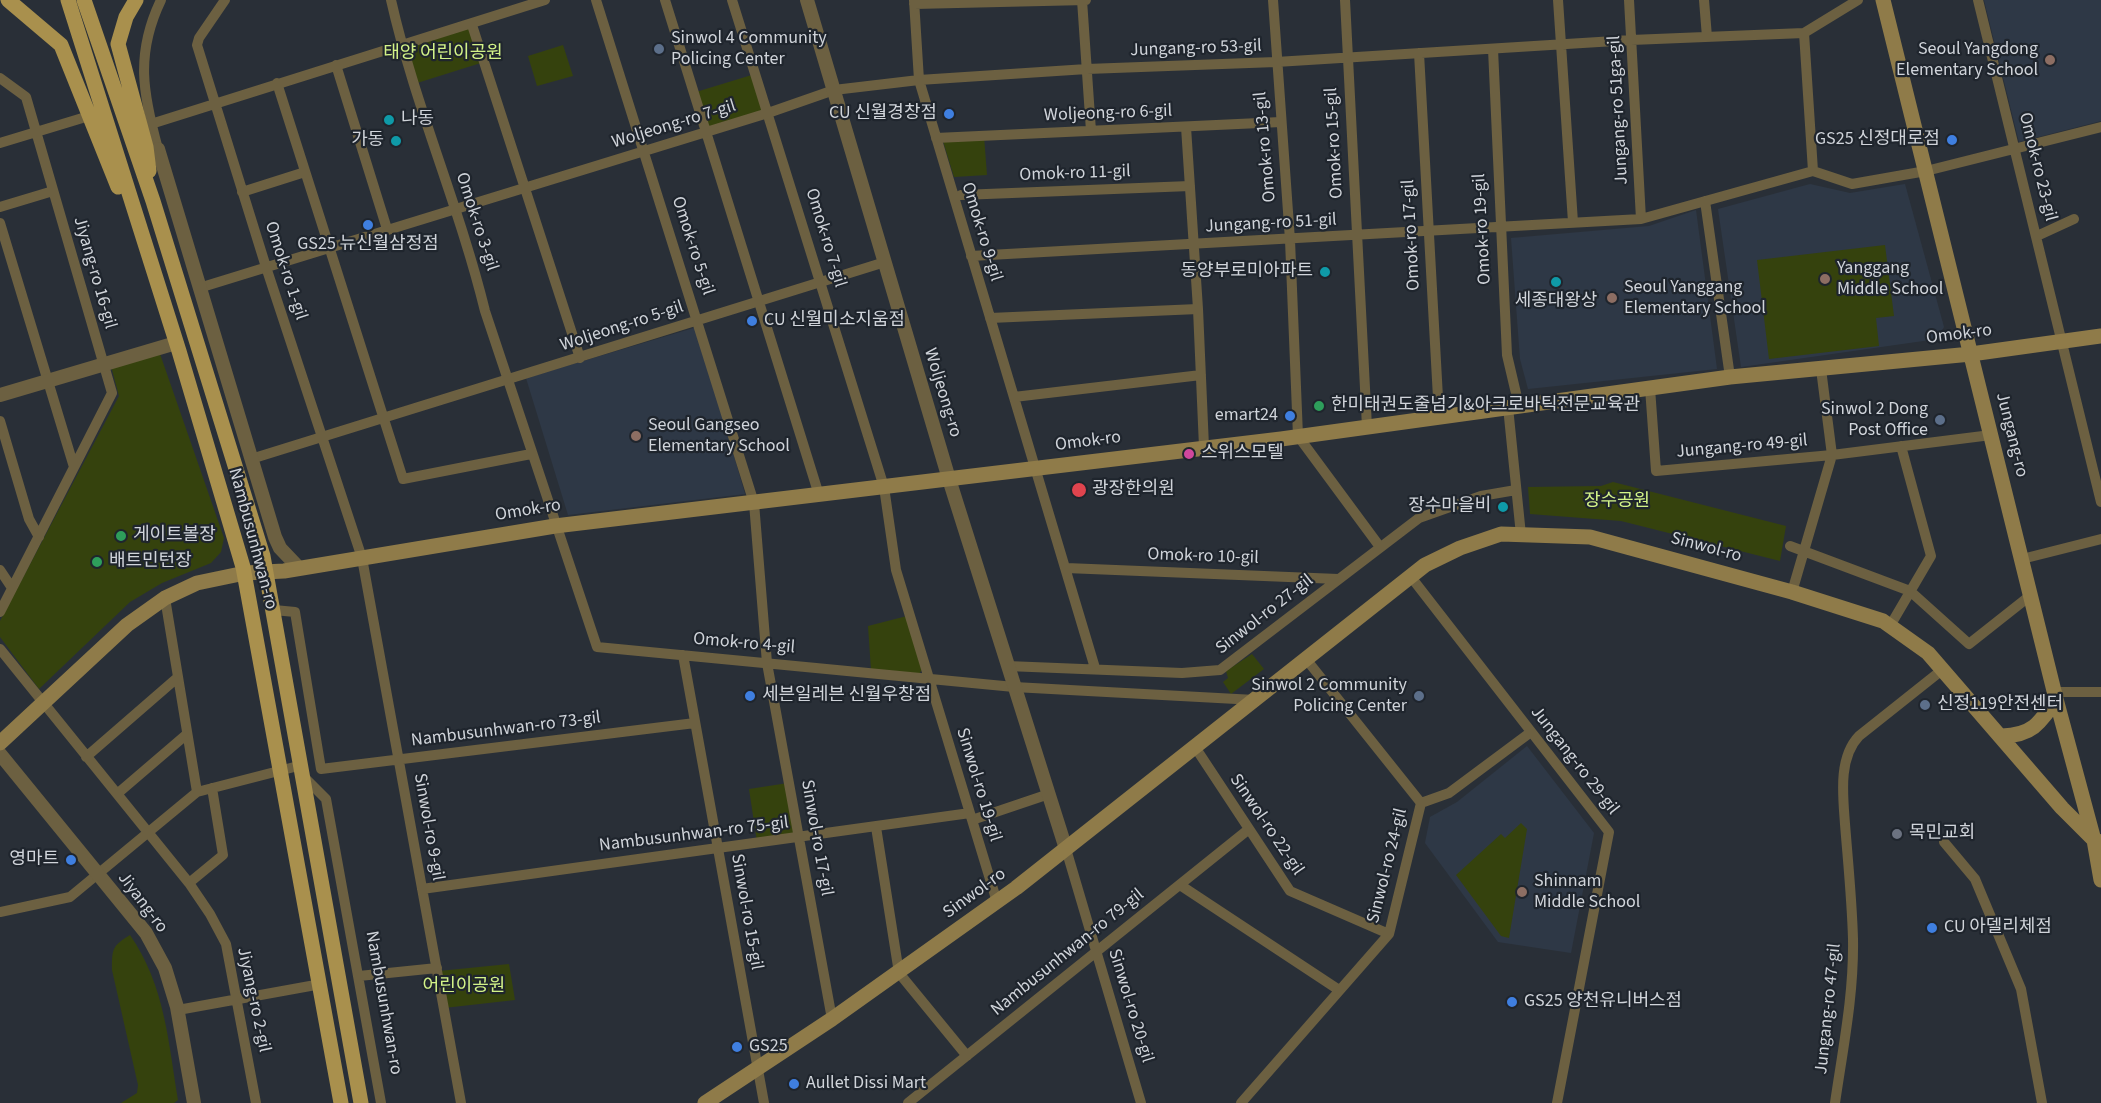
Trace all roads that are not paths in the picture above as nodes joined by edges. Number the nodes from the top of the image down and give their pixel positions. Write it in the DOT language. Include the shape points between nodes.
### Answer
graph roads {
  1 [pos="8,0"];
  2 [pos="68,0"];
  3 [pos="84,0"];
  4 [pos="136,0"];
  5 [pos="160,0"];
  6 [pos="225,0"];
  7 [pos="391,0"];
  8 [pos="545,0"];
  9 [pos="596,0"];
  10 [pos="665,0"];
  11 [pos="732,0"];
  12 [pos="807,0"];
  13 [pos="1083,0"];
  14 [pos="1273,0"];
  15 [pos="1345,0"];
  16 [pos="1558,0"];
  17 [pos="1629,0"];
  18 [pos="1704,0"];
  19 [pos="1858,0"];
  20 [pos="1883,0"];
  21 [pos="1978,0"];
  22 [pos="914,2"];
  23 [pos="472,25"];
  24 [pos="1804,33"];
  25 [pos="1707,37"];
  26 [pos="1631,40"];
  27 [pos="1560,45"];
  28 [pos="402,47"];
  29 [pos="1493,49"];
  30 [pos="1419,53"];
  31 [pos="1348,56"];
  32 [pos="1276,62"];
  33 [pos="336,65"];
  34 [pos="1087,69"];
  35 [pos="1,80"];
  36 [pos="919,80"];
  37 [pos="277,82"];
  38 [pos="834,90"];
  39 [pos="215,102"];
  40 [pos="768,113"];
  41 [pos="89,116"];
  42 [pos="1281,122"];
  43 [pos="151,124"];
  44 [pos="1186,127"];
  45 [pos="2101,127"];
  46 [pos="1091,131"];
  47 [pos="36,132"];
  48 [pos="707,132"];
  49 [pos="936,138"];
  50 [pos="0,143"];
  51 [pos="2015,150"];
  52 [pos="152,151"];
  53 [pos="645,151"];
  54 [pos="1813,171"];
  55 [pos="1926,171"];
  56 [pos="304,172"];
  57 [pos="1190,186"];
  58 [pos="524,188"];
  59 [pos="53,191"];
  60 [pos="242,192"];
  61 [pos="962,195"];
  62 [pos="153,201"];
  63 [pos="1705,201"];
  64 [pos="0,207"];
  65 [pos="455,209"];
  66 [pos="1641,219"];
  67 [pos="2074,219"];
  68 [pos="1573,222"];
  69 [pos="0,223"];
  70 [pos="1499,228"];
  71 [pos="387,230"];
  72 [pos="1428,232"];
  73 [pos="1357,236"];
  74 [pos="2037,236"];
  75 [pos="1290,240"];
  76 [pos="1193,244"];
  77 [pos="328,248"];
  78 [pos="971,256"];
  79 [pos="885,262"];
  80 [pos="266,267"];
  81 [pos="822,282"];
  82 [pos="199,288"];
  83 [pos="161,295"];
  84 [pos="760,301"];
  85 [pos="1198,309"];
  86 [pos="990,318"];
  87 [pos="699,320"];
  88 [pos="2101,336"];
  89 [pos="2061,342"];
  90 [pos="176,343"];
  91 [pos="1971,354"];
  92 [pos="580,358"];
  93 [pos="104,364"];
  94 [pos="1821,369"];
  95 [pos="1201,375"];
  96 [pos="1730,377"];
  97 [pos="48,381"];
  98 [pos="508,381"];
  99 [pos="1650,388"];
  100 [pos="0,395"];
  101 [pos="1014,396"];
  102 [pos="1513,407"];
  103 [pos="1439,416"];
  104 [pos="383,419"];
  105 [pos="0,422"];
  106 [pos="1367,427"];
  107 [pos="1991,435"];
  108 [pos="1298,436"];
  109 [pos="322,437"];
  110 [pos="1901,446"];
  111 [pos="1204,447"];
  112 [pos="531,454"];
  113 [pos="1832,455"];
  114 [pos="251,459"];
  115 [pos="74,467"];
  116 [pos="1037,469"];
  117 [pos="949,479"];
  118 [pos="884,487"];
  119 [pos="1516,490"];
  120 [pos="819,495"];
  121 [pos="754,502"];
  122 [pos="2101,502"];
  123 [pos="555,526"];
  124 [pos="1521,535"];
  125 [pos="39,537"];
  126 [pos="2101,539"];
  127 [pos="1790,546"];
  128 [pos="1380,547"];
  129 [pos="1804,550"];
  130 [pos="362,558"];
  131 [pos="2022,559"];
  132 [pos="299,568"];
  133 [pos="1066,568"];
  134 [pos="0,570"];
  135 [pos="266,571"];
  136 [pos="245,573"];
  137 [pos="1410,577"];
  138 [pos="1338,579"];
  139 [pos="12,588"];
  140 [pos="1910,591"];
  141 [pos="1792,592"];
  142 [pos="2031,595"];
  143 [pos="165,598"];
  144 [pos="274,610"];
  145 [pos="0,612"];
  146 [pos="1890,626"];
  147 [pos="0,649"];
  148 [pos="683,655"];
  149 [pos="1306,659"];
  150 [pos="767,663"];
  151 [pos="1007,666"];
  152 [pos="1095,668"];
  153 [pos="1942,670"];
  154 [pos="177,678"];
  155 [pos="928,678"];
  156 [pos="1014,687"];
  157 [pos="2101,692"];
  158 [pos="2056,695"];
  159 [pos="1255,700"];
  160 [pos="44,704"];
  161 [pos="695,723"];
  162 [pos="1531,732"];
  163 [pos="187,734"];
  164 [pos="2002,736"];
  165 [pos="0,744"];
  166 [pos="1195,747"];
  167 [pos="0,754"];
  168 [pos="86,757"];
  169 [pos="399,760"];
  170 [pos="281,770"];
  171 [pos="303,771"];
  172 [pos="212,788"];
  173 [pos="197,792"];
  174 [pos="117,794"];
  175 [pos="1048,794"];
  176 [pos="1421,803"];
  177 [pos="971,817"];
  178 [pos="876,827"];
  179 [pos="1249,829"];
  180 [pos="149,833"];
  181 [pos="799,838"];
  182 [pos="2098,841"];
  183 [pos="1944,842"];
  184 [pos="717,848"];
  185 [pos="1066,849"];
  186 [pos="98,874"];
  187 [pos="2101,880"];
  188 [pos="189,883"];
  189 [pos="1180,885"];
  190 [pos="422,889"];
  191 [pos="997,902"];
  192 [pos="0,912"];
  193 [pos="1389,934"];
  194 [pos="1096,952"];
  195 [pos="437,968"];
  196 [pos="899,973"];
  197 [pos="359,976"];
  198 [pos="321,984"];
  199 [pos="1339,990"];
  200 [pos="238,999"];
  201 [pos="178,1010"];
  202 [pos="832,1019"];
  203 [pos="967,1056"];
  204 [pos="757,1069"];
  205 [pos="191,1102"];
  206 [pos="256,1103"];
  207 [pos="341,1103"];
  208 [pos="361,1103"];
  209 [pos="381,1103"];
  210 [pos="461,1103"];
  211 [pos="705,1103"];
  212 [pos="764,1103"];
  213 [pos="908,1103"];
  214 [pos="1141,1103"];
  215 [pos="1241,1103"];
  216 [pos="1557,1103"];
  217 [pos="1836,1103"];
  218 [pos="2042,1103"];
  1 -- 41 [label="main road" via="61,45"];
  2 -- 83 [label="main road, Nambusunhwan-ro"];
  3 -- 62 [label="main road, Nambusunhwan-ro"];
  4 -- 52 [label="main road" via="118,44"];
  5 -- 43 [label="street" via="148,26 144,52"];
  6 -- 39 [label="street, Omok-ro 1-gil" via="197,45"];
  7 -- 28 [label="street, Omok-ro 3-gil"];
  8 -- 23 [label="street"];
  9 -- 53 [label="street, Omok-ro 5-gil"];
  10 -- 48 [label="street"];
  11 -- 40 [label="street, Omok-ro 7-gil"];
  12 -- 38 [label="street, Woljeong-ro"];
  13 -- 22 [label="street"];
  13 -- 34 [label="street"];
  14 -- 32 [label="street, Omok-ro 13-gil"];
  15 -- 31 [label="street, Omok-ro 15-gil"];
  16 -- 27 [label="street"];
  17 -- 26 [label="street, Jungang-ro 51ga-gil"];
  18 -- 25 [label="street"];
  19 -- 24 [label="street, Jungang-ro 53-gil"];
  20 -- 55 [label="main road, Jungang-ro"];
  21 -- 51 [label="street, Omok-ro 23-gil"];
  22 -- 36 [label="street, Omok-ro 9-gil"];
  23 -- 28 [label="street"];
  23 -- 58 [label="street"];
  24 -- 25 [label="street, Jungang-ro 53-gil"];
  24 -- 54 [label="street"];
  25 -- 26 [label="street, Jungang-ro 53-gil"];
  26 -- 27 [label="street, Jungang-ro 53-gil"];
  26 -- 66 [label="street, Jungang-ro 51ga-gil"];
  27 -- 29 [label="street, Jungang-ro 53-gil"];
  27 -- 68 [label="street"];
  28 -- 33 [label="street"];
  28 -- 65 [label="street, Omok-ro 3-gil"];
  29 -- 30 [label="street, Jungang-ro 53-gil"];
  29 -- 70 [label="street, Omok-ro 19-gil"];
  30 -- 31 [label="street, Jungang-ro 53-gil"];
  30 -- 72 [label="street, Omok-ro 17-gil"];
  31 -- 32 [label="street, Jungang-ro 53-gil"];
  31 -- 73 [label="street, Omok-ro 15-gil"];
  32 -- 34 [label="street, Jungang-ro 53-gil"];
  32 -- 42 [label="street, Omok-ro 13-gil"];
  33 -- 37 [label="street"];
  33 -- 71 [label="street"];
  34 -- 36 [label="street, Jungang-ro 53-gil"];
  34 -- 46 [label="street"];
  35 -- 47 [label="street, Jiyang-ro 16-gil" via="26,97"];
  36 -- 38 [label="street, Jungang-ro 53-gil"];
  36 -- 49 [label="street, Omok-ro 9-gil"];
  37 -- 39 [label="street"];
  37 -- 56 [label="street"];
  38 -- 40 [label="street, Woljeong-ro 7-gil"];
  38 -- 79 [label="street, Woljeong-ro"];
  39 -- 43 [label="street"];
  39 -- 60 [label="street, Omok-ro 1-gil"];
  40 -- 48 [label="street, Woljeong-ro 7-gil"];
  40 -- 81 [label="street, Omok-ro 7-gil"];
  41 -- 47 [label="street"];
  41 -- 83 [label="main road"];
  42 -- 44 [label="street, Woljeong-ro 6-gil"];
  42 -- 75 [label="street, Omok-ro 13-gil"];
  43 -- 52 [label="street"];
  44 -- 46 [label="street, Woljeong-ro 6-gil"];
  44 -- 57 [label="street"];
  45 -- 51 [label="street"];
  46 -- 49 [label="street, Woljeong-ro 6-gil"];
  47 -- 50 [label="street"];
  47 -- 59 [label="street, Jiyang-ro 16-gil"];
  48 -- 53 [label="street, Woljeong-ro 7-gil"];
  48 -- 84 [label="street"];
  49 -- 78 [label="street, Omok-ro 9-gil"];
  51 -- 55 [label="street"];
  51 -- 74 [label="street, Omok-ro 23-gil"];
  52 -- 62 [label="main road"];
  52 -- 82 [label="street, Nambusunhwan-ro"];
  53 -- 58 [label="street, Woljeong-ro 7-gil"];
  53 -- 87 [label="street, Omok-ro 5-gil"];
  54 -- 55 [label="street" via="1852,184"];
  54 -- 63 [label="street, Jungang-ro 51-gil"];
  55 -- 91 [label="main road, Jungang-ro"];
  56 -- 60 [label="street"];
  56 -- 77 [label="street"];
  57 -- 61 [label="street, Omok-ro 11-gil"];
  57 -- 76 [label="street"];
  58 -- 65 [label="street, Woljeong-ro 7-gil"];
  58 -- 92 [label="street"];
  59 -- 64 [label="street"];
  59 -- 93 [label="street, Jiyang-ro 16-gil"];
  60 -- 80 [label="street, Omok-ro 1-gil"];
  62 -- 135 [label="main road, Nambusunhwan-ro"];
  63 -- 66 [label="street, Jungang-ro 51-gil"];
  63 -- 96 [label="street"];
  65 -- 71 [label="street, Woljeong-ro 7-gil"];
  65 -- 98 [label="street, Omok-ro 3-gil"];
  66 -- 68 [label="street, Jungang-ro 51-gil"];
  67 -- 74 [label="street"];
  68 -- 70 [label="street, Jungang-ro 51-gil"];
  69 -- 97 [label="street"];
  70 -- 72 [label="street, Jungang-ro 51-gil"];
  70 -- 102 [label="street, Omok-ro 19-gil"];
  71 -- 77 [label="street, Woljeong-ro 7-gil"];
  72 -- 73 [label="street, Jungang-ro 51-gil"];
  72 -- 103 [label="street, Omok-ro 17-gil"];
  73 -- 75 [label="street, Jungang-ro 51-gil"];
  73 -- 106 [label="street, Omok-ro 15-gil"];
  74 -- 89 [label="street, Omok-ro 23-gil"];
  75 -- 76 [label="street, Jungang-ro 51-gil"];
  75 -- 108 [label="street, Omok-ro 13-gil"];
  76 -- 78 [label="street, Jungang-ro 51-gil"];
  76 -- 85 [label="street"];
  77 -- 80 [label="street, Woljeong-ro 7-gil"];
  77 -- 104 [label="street"];
  78 -- 86 [label="street, Omok-ro 9-gil"];
  79 -- 81 [label="street, Woljeong-ro 5-gil"];
  79 -- 117 [label="street, Woljeong-ro"];
  80 -- 82 [label="street, Woljeong-ro 7-gil"];
  80 -- 109 [label="street, Omok-ro 1-gil"];
  81 -- 84 [label="street, Woljeong-ro 5-gil"];
  81 -- 118 [label="street, Omok-ro 7-gil"];
  82 -- 114 [label="street, Nambusunhwan-ro"];
  83 -- 90 [label="main road, Nambusunhwan-ro"];
  84 -- 87 [label="street, Woljeong-ro 5-gil"];
  84 -- 120 [label="street"];
  85 -- 86 [label="street"];
  85 -- 95 [label="street"];
  86 -- 101 [label="street, Omok-ro 9-gil"];
  87 -- 92 [label="street, Woljeong-ro 5-gil"];
  87 -- 121 [label="street, Omok-ro 5-gil"];
  88 -- 89 [label="main road, Omok-ro"];
  89 -- 91 [label="main road, Omok-ro"];
  89 -- 122 [label="street, Omok-ro 23-gil"];
  90 -- 93 [label="street"];
  90 -- 136 [label="main road, Nambusunhwan-ro"];
  91 -- 94 [label="main road, Omok-ro"];
  91 -- 107 [label="main road, Jungang-ro"];
  92 -- 98 [label="street, Woljeong-ro 5-gil"];
  93 -- 97 [label="street"];
  93 -- 115 [label="street, Jiyang-ro 16-gil" via="112,393"];
  94 -- 96 [label="main road, Omok-ro"];
  94 -- 113 [label="street"];
  95 -- 101 [label="street"];
  95 -- 111 [label="street"];
  96 -- 99 [label="main road, Omok-ro"];
  97 -- 100 [label="street"];
  97 -- 115 [label="street"];
  98 -- 104 [label="street, Woljeong-ro 5-gil"];
  98 -- 112 [label="street, Omok-ro 3-gil"];
  99 -- 102 [label="main road, Omok-ro"];
  99 -- 113 [label="street, Jungang-ro 49-gil" via="1656,471"];
  101 -- 116 [label="street, Omok-ro 9-gil"];
  102 -- 103 [label="main road, Omok-ro"];
  102 -- 119 [label="street"];
  103 -- 106 [label="main road, Omok-ro"];
  104 -- 109 [label="street, Woljeong-ro 5-gil"];
  104 -- 112 [label="street" via="403,478"];
  105 -- 125 [label="street" via="29,519"];
  106 -- 108 [label="main road, Omok-ro"];
  107 -- 110 [label="street, Jungang-ro 49-gil"];
  107 -- 131 [label="main road, Jungang-ro"];
  108 -- 111 [label="main road, Omok-ro"];
  108 -- 128 [label="street"];
  109 -- 114 [label="street, Woljeong-ro 5-gil"];
  109 -- 130 [label="street, Omok-ro 1-gil"];
  110 -- 113 [label="street, Jungang-ro 49-gil"];
  110 -- 140 [label="street" via="1931,556"];
  111 -- 116 [label="main road, Omok-ro"];
  112 -- 123 [label="street, Omok-ro 3-gil"];
  113 -- 129 [label="street, Jungang-ro 49-gil"];
  114 -- 132 [label="street, Nambusunhwan-ro" via="275,537"];
  115 -- 125 [label="street, Jiyang-ro 16-gil"];
  116 -- 117 [label="main road, Omok-ro"];
  116 -- 133 [label="street"];
  117 -- 118 [label="main road, Omok-ro"];
  117 -- 151 [label="street, Woljeong-ro"];
  118 -- 120 [label="main road, Omok-ro"];
  118 -- 155 [label="street" via="896,570"];
  119 -- 124 [label="street"];
  119 -- 128 [label="street, Sinwol-ro 27-gil" via="1481,496 1419,518"];
  120 -- 121 [label="main road, Omok-ro"];
  121 -- 123 [label="main road, Omok-ro"];
  121 -- 150 [label="street, Omok-ro 5-gil"];
  123 -- 130 [label="main road, Omok-ro"];
  123 -- 148 [label="street, Omok-ro 4-gil" via="597,647"];
  124 -- 137 [label="main road, Sinwol-ro" via="1502,534 1460,548"];
  124 -- 141 [label="main road, Sinwol-ro" via="1590,537"];
  125 -- 139 [label="street, Jiyang-ro 16-gil"];
  126 -- 131 [label="street"];
  127 -- 129 [label="street"];
  128 -- 138 [label="street, Sinwol-ro 27-gil"];
  129 -- 140 [label="street"];
  129 -- 141 [label="street, Jungang-ro 49-gil"];
  130 -- 132 [label="main road, Omok-ro"];
  130 -- 169 [label="street, Sinwol-ro 9-gil"];
  131 -- 142 [label="main road, Jungang-ro"];
  132 -- 135 [label="main road, Omok-ro"];
  133 -- 138 [label="street, Omok-ro 10-gil"];
  133 -- 152 [label="street"];
  134 -- 139 [label="street"];
  135 -- 136 [label="main road, Omok-ro"];
  135 -- 144 [label="main road, Nambusunhwan-ro"];
  136 -- 143 [label="main road, Omok-ro" via="197,583"];
  136 -- 170 [label="main road, Nambusunhwan-ro"];
  137 -- 149 [label="main road, Sinwol-ro"];
  137 -- 162 [label="street, Jungang-ro 29-gil"];
  138 -- 152 [label="street, Sinwol-ro 27-gil" via="1220,670 1182,673"];
  139 -- 145 [label="street, Jiyang-ro 16-gil"];
  140 -- 142 [label="street" via="1969,644"];
  140 -- 146 [label="street"];
  141 -- 146 [label="main road, Sinwol-ro"];
  142 -- 158 [label="main road, Jungang-ro"];
  143 -- 154 [label="street"];
  143 -- 160 [label="main road, Omok-ro" via="128,625"];
  144 -- 169 [label="street, Nambusunhwan-ro 73-gil" via="296,612 321,769"];
  144 -- 171 [label="main road, Nambusunhwan-ro"];
  146 -- 153 [label="main road, Sinwol-ro" via="1928,653"];
  147 -- 160 [label="street, Jiyang-ro 2-gil"];
  148 -- 150 [label="street, Omok-ro 4-gil"];
  148 -- 161 [label="street, Sinwol-ro 15-gil"];
  149 -- 159 [label="main road, Sinwol-ro"];
  149 -- 176 [label="street, Sinwol-ro 24-gil"];
  150 -- 155 [label="street, Omok-ro 4-gil"];
  150 -- 181 [label="street, Sinwol-ro 17-gil"];
  151 -- 152 [label="street, Sinwol-ro 27-gil"];
  151 -- 156 [label="street, Woljeong-ro"];
  153 -- 164 [label="main road, Sinwol-ro"];
  153 -- 217 [label="street, Jungang-ro 47-gil" via="1851,745 1843,794 1851,919 1848,1021"];
  154 -- 163 [label="street"];
  154 -- 168 [label="street"];
  155 -- 156 [label="street, Omok-ro 4-gil"];
  155 -- 177 [label="street, Sinwol-ro 19-gil"];
  156 -- 159 [label="street"];
  156 -- 175 [label="street, Woljeong-ro"];
  157 -- 158 [label="street"];
  158 -- 164 [label="main road" via="2046,715 2028,732"];
  158 -- 182 [label="main road, Jungang-ro"];
  159 -- 166 [label="main road, Sinwol-ro"];
  160 -- 165 [label="main road, Omok-ro"];
  160 -- 168 [label="street, Jiyang-ro 2-gil"];
  161 -- 169 [label="street, Nambusunhwan-ro 73-gil"];
  161 -- 184 [label="street, Sinwol-ro 15-gil"];
  162 -- 176 [label="street, Sinwol-ro 24-gil" via="1449,793"];
  162 -- 216 [label="street, Jungang-ro 29-gil" via="1609,832"];
  163 -- 173 [label="street"];
  163 -- 174 [label="street"];
  164 -- 182 [label="main road, Sinwol-ro" via="2062,808"];
  166 -- 179 [label="street, Sinwol-ro 22-gil"];
  166 -- 185 [label="main road, Sinwol-ro"];
  167 -- 186 [label="street, Jiyang-ro"];
  168 -- 174 [label="street, Jiyang-ro 2-gil"];
  169 -- 190 [label="street, Sinwol-ro 9-gil"];
  170 -- 171 [label="street"];
  170 -- 172 [label="street"];
  170 -- 198 [label="main road, Nambusunhwan-ro"];
  171 -- 197 [label="street, Nambusunhwan-ro" via="326,799"];
  171 -- 208 [label="main road, Nambusunhwan-ro"];
  172 -- 173 [label="street"];
  172 -- 188 [label="street" via="223,855"];
  173 -- 180 [label="street"];
  174 -- 180 [label="street, Jiyang-ro 2-gil"];
  175 -- 177 [label="street"];
  175 -- 185 [label="street, Woljeong-ro"];
  176 -- 193 [label="street, Sinwol-ro 24-gil"];
  177 -- 178 [label="street, Nambusunhwan-ro 75-gil"];
  177 -- 191 [label="street, Sinwol-ro 19-gil"];
  178 -- 181 [label="street, Nambusunhwan-ro 75-gil"];
  178 -- 196 [label="street"];
  179 -- 189 [label="street, Nambusunhwan-ro 79-gil"];
  179 -- 193 [label="street, Sinwol-ro 22-gil" via="1290,891"];
  180 -- 186 [label="street"];
  180 -- 188 [label="street, Jiyang-ro 2-gil"];
  181 -- 184 [label="street, Nambusunhwan-ro 75-gil"];
  181 -- 202 [label="street, Sinwol-ro 17-gil"];
  182 -- 187 [label="main road, Jungang-ro"];
  183 -- 218 [label="street" via="1975,879 2021,989"];
  184 -- 190 [label="street, Nambusunhwan-ro 75-gil"];
  184 -- 204 [label="street, Sinwol-ro 15-gil"];
  185 -- 191 [label="main road, Sinwol-ro"];
  185 -- 194 [label="street, Sinwol-ro 20-gil"];
  186 -- 192 [label="street" via="70,897"];
  186 -- 201 [label="street, Jiyang-ro" via="146,933 165,968"];
  188 -- 200 [label="street, Jiyang-ro 2-gil" via="226,944"];
  189 -- 194 [label="street, Nambusunhwan-ro 79-gil"];
  189 -- 199 [label="street"];
  190 -- 195 [label="street, Sinwol-ro 9-gil"];
  191 -- 196 [label="main road, Sinwol-ro"];
  193 -- 199 [label="street, Sinwol-ro 24-gil"];
  194 -- 203 [label="street, Nambusunhwan-ro 79-gil"];
  194 -- 214 [label="street, Sinwol-ro 20-gil"];
  195 -- 197 [label="street"];
  195 -- 210 [label="street, Sinwol-ro 9-gil"];
  196 -- 202 [label="main road, Sinwol-ro"];
  196 -- 203 [label="street"];
  197 -- 209 [label="street, Nambusunhwan-ro"];
  198 -- 200 [label="street"];
  198 -- 207 [label="main road, Nambusunhwan-ro"];
  199 -- 215 [label="street, Sinwol-ro 24-gil"];
  200 -- 201 [label="street"];
  200 -- 206 [label="street, Jiyang-ro 2-gil"];
  201 -- 205 [label="street, Jiyang-ro"];
  202 -- 204 [label="main road, Sinwol-ro"];
  203 -- 213 [label="street, Nambusunhwan-ro 79-gil"];
  204 -- 211 [label="main road, Sinwol-ro"];
  204 -- 212 [label="street, Sinwol-ro 15-gil"];
}
